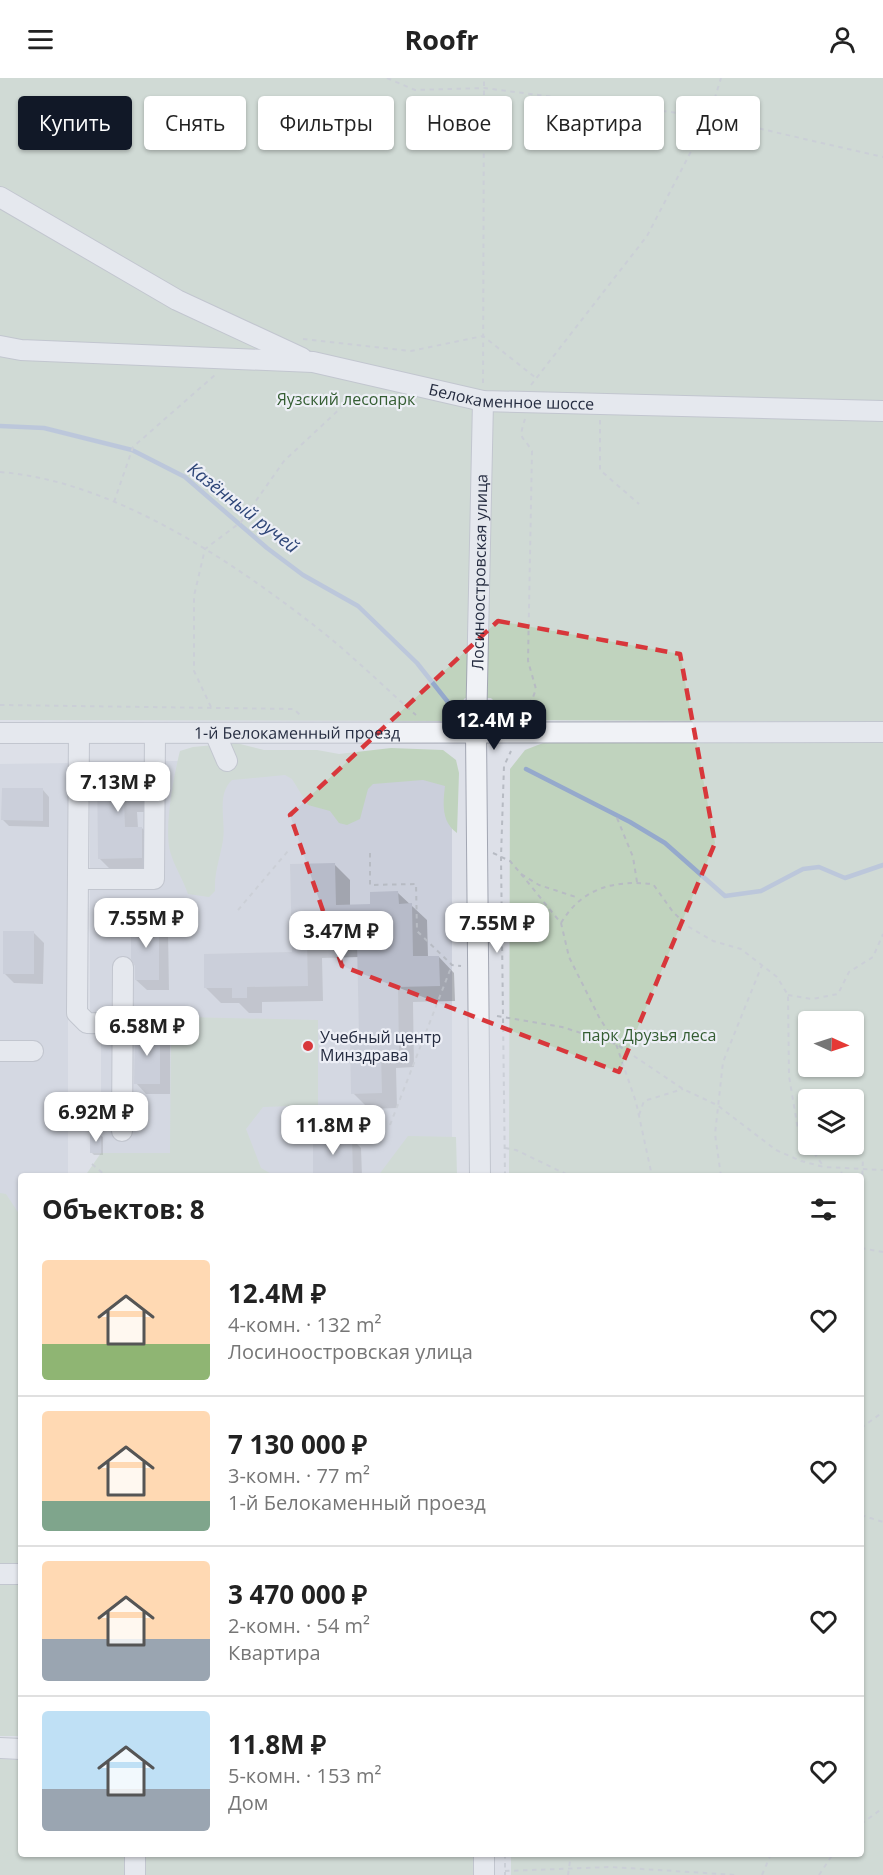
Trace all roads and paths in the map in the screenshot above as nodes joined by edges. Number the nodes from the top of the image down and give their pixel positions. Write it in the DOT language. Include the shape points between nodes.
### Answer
graph roads {
  1 [pos="387,78"];
  2 [pos="484,78"];
  3 [pos="721,78"];
  4 [pos="484,88"];
  5 [pos="715,96"];
  6 [pos="676,113"];
  7 [pos="760,129"];
  8 [pos="692,150"];
  9 [pos="883,157"];
  10 [pos="0,197"];
  11 [pos="483,336"];
  12 [pos="297,338"];
  13 [pos="0,346"];
  14 [pos="313,362"];
  15 [pos="220,371"];
  16 [pos="376,375"];
  17 [pos="536,379"];
  18 [pos="527,390"];
  19 [pos="483,400"];
  20 [pos="601,405"];
  21 [pos="883,411"];
  22 [pos="525,416"];
  23 [pos="0,472"];
  24 [pos="114,502"];
  25 [pos="639,504"];
  26 [pos="206,549"];
  27 [pos="0,705"];
  28 [pos="212,707"];
  29 [pos="513,720"];
  30 [pos="215,732"];
  31 [pos="321,732"];
  32 [pos="435,732"];
  33 [pos="476,732"];
  34 [pos="883,732"];
  35 [pos="0,733"];
  36 [pos="79,733"];
  37 [pos="155,733"];
  38 [pos="513,745"];
  39 [pos="227,761"];
  40 [pos="617,818"];
  41 [pos="288,851"];
  42 [pos="370,852"];
  43 [pos="501,857"];
  44 [pos="521,874"];
  45 [pos="78,879"];
  46 [pos="637,882"];
  47 [pos="579,898"];
  48 [pos="238,910"];
  49 [pos="561,923"];
  50 [pos="883,934"];
  51 [pos="762,965"];
  52 [pos="123,967"];
  53 [pos="788,994"];
  54 [pos="504,1015"];
  55 [pos="479,1017"];
  56 [pos="123,1024"];
  57 [pos="616,1044"];
  58 [pos="33,1051"];
  59 [pos="0,1052"];
  60 [pos="683,1089"];
  61 [pos="717,1105"];
  62 [pos="639,1118"];
  63 [pos="390,1125"];
  64 [pos="122,1131"];
  65 [pos="505,1148"];
  66 [pos="863,1157"];
  67 [pos="92,1164"];
  68 [pos="824,1167"];
  69 [pos="842,1169"];
  70 [pos="883,1170"];
  71 [pos="863,1171"];
  72 [pos="102,1173"];
  73 [pos="480,1173"];
  74 [pos="505,1173"];
  75 [pos="564,1173"];
  76 [pos="651,1173"];
  77 [pos="721,1173"];
  78 [pos="841,1173"];
  79 [pos="864,1249"];
  80 [pos="883,1252"];
  81 [pos="883,1412"];
  82 [pos="864,1426"];
  83 [pos="864,1516"];
  84 [pos="883,1522"];
  85 [pos="0,1574"];
  86 [pos="18,1574"];
  87 [pos="0,1748"];
  88 [pos="18,1749"];
  89 [pos="883,1808"];
  90 [pos="864,1822"];
  91 [pos="135,1857"];
  92 [pos="484,1857"];
  93 [pos="504,1857"];
  94 [pos="571,1857"];
  95 [pos="770,1857"];
  96 [pos="831,1857"];
  97 [pos="570,1867"];
  98 [pos="505,1873"];
  99 [pos="135,1875"];
  100 [pos="484,1875"];
  101 [pos="568,1875"];
  102 [pos="736,1875"];
  103 [pos="762,1875"];
  104 [pos="819,1875"];
  1 -- 4 [label="path" via="415,90"];
  2 -- 4 [label="path"];
  3 -- 5 [label="path"];
  4 -- 6 [label="path"];
  4 -- 11 [label="path"];
  7 -- 9 [label="path"];
  8 -- 17 [label="path" via="647,236"];
  10 -- 14 [label="street" via="177,300"];
  11 -- 12 [label="path" via="411,351"];
  11 -- 17 [label="path"];
  11 -- 19 [label="path"];
  13 -- 14 [label="street, Белокаменное шоссе"];
  14 -- 16 [label="street, Белокаменное шоссе"];
  15 -- 24 [label="path" via="133,447"];
  16 -- 19 [label="street, Белокаменное шоссе"];
  16 -- 26 [label="path" via="284,461 241,522"];
  17 -- 18 [label="path"];
  19 -- 20 [label="street, Белокаменное шоссе"];
  19 -- 33 [label="street, Лосиноостровская улица"];
  20 -- 21 [label="street, Белокаменное шоссе"];
  20 -- 25 [label="path" via="600,470"];
  22 -- 29 [label="path" via="520,433 532,451 528,661 536,689 532,700 517,710"];
  23 -- 24 [label="path" via="29,474"];
  24 -- 26 [label="path"];
  26 -- 28 [label="path" via="194,596 194,671"];
  26 -- 32 [label="path" via="321,630"];
  27 -- 28 [label="path"];
  28 -- 31 [label="path" via="294,709"];
  30 -- 31 [label="street, 1-й Белокаменный проезд"];
  30 -- 37 [label="street, 1-й Белокаменный проезд"];
  30 -- 39 [label="street"];
  31 -- 32 [label="street, 1-й Белокаменный проезд"];
  32 -- 33 [label="street, 1-й Белокаменный проезд"];
  33 -- 34 [label="street, 1-й Белокаменный проезд"];
  33 -- 55 [label="street, Лосиноостровская улица"];
  35 -- 36 [label="street, 1-й Белокаменный проезд"];
  36 -- 37 [label="street, 1-й Белокаменный проезд"];
  36 -- 45 [label="street"];
  37 -- 45 [label="street" via="154,879"];
  38 -- 43 [label="path" via="504,766"];
  40 -- 46 [label="path" via="633,857"];
  41 -- 48 [label="path"];
  42 -- 63 [label="path" via="370,885 416,884 417,931 452,966"];
  43 -- 44 [label="path"];
  43 -- 54 [label="path"];
  44 -- 47 [label="path" via="539,885"];
  44 -- 49 [label="path"];
  45 -- 56 [label="street" via="77,1013 87,1023"];
  46 -- 47 [label="path" via="600,888"];
  46 -- 51 [label="path" via="653,884 689,927 713,941 741,949"];
  47 -- 49 [label="path"];
  49 -- 57 [label="path" via="569,957 598,1017"];
  50 -- 53 [label="path" via="873,957 849,972 838,994 812,999"];
  51 -- 53 [label="path" via="777,977"];
  51 -- 61 [label="path" via="723,1062"];
  52 -- 56 [label="street"];
  53 -- 68 [label="path" via="789,1076 798,1130"];
  54 -- 55 [label="path"];
  54 -- 57 [label="path"];
  54 -- 65 [label="path"];
  55 -- 73 [label="street, Лосиноостровская улица"];
  56 -- 64 [label="street"];
  57 -- 60 [label="path"];
  57 -- 62 [label="path"];
  58 -- 59 [label="street"];
  60 -- 61 [label="path"];
  60 -- 62 [label="path" via="644,1101"];
  61 -- 68 [label="path" via="777,1150"];
  61 -- 77 [label="path" via="715,1134"];
  62 -- 76 [label="path"];
  65 -- 74 [label="path"];
  65 -- 75 [label="path"];
  66 -- 71 [label="path"];
  67 -- 72 [label="path"];
  68 -- 69 [label="path"];
  69 -- 71 [label="path"];
  69 -- 78 [label="path"];
  70 -- 71 [label="path"];
  79 -- 80 [label="path"];
  81 -- 82 [label="path"];
  83 -- 84 [label="path"];
  85 -- 86 [label="street"];
  87 -- 88 [label="street"];
  89 -- 90 [label="path"];
  91 -- 99 [label="street"];
  92 -- 100 [label="street"];
  93 -- 98 [label="path"];
  94 -- 97 [label="path"];
  95 -- 103 [label="path"];
  96 -- 104 [label="path"];
  97 -- 98 [label="path"];
  97 -- 101 [label="path"];
  97 -- 102 [label="path"];
}
